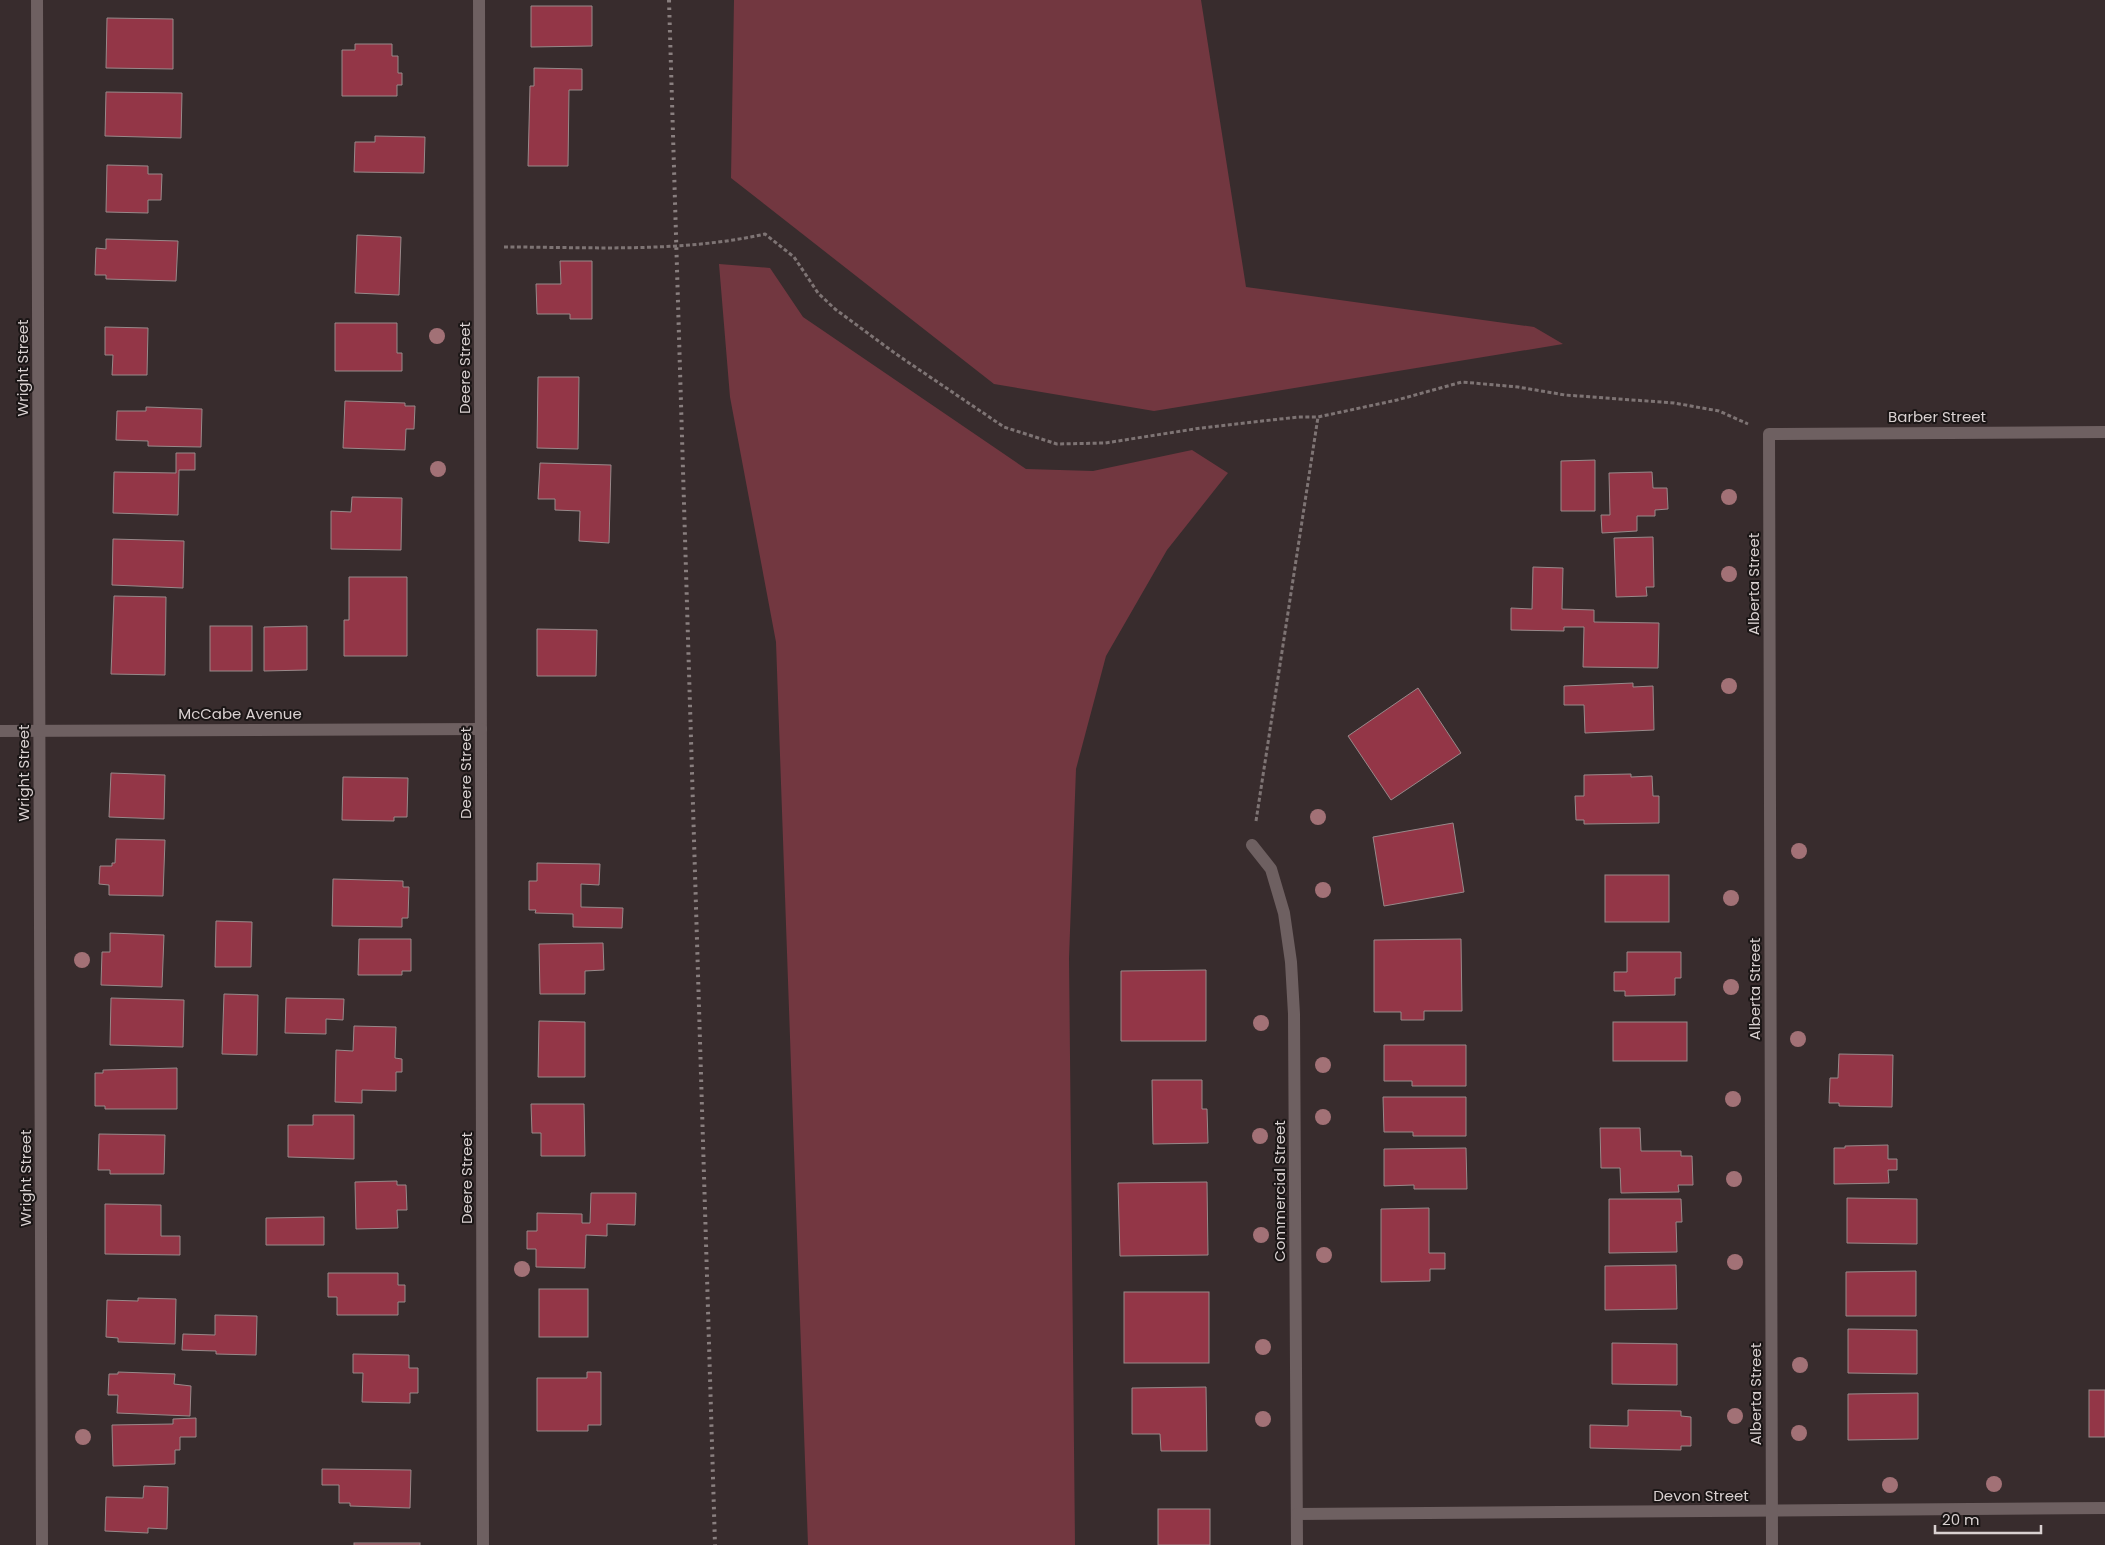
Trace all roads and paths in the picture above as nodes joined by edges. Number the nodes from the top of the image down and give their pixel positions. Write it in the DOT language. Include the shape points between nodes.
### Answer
graph roads {
  1 [pos="37,0"];
  2 [pos="479,0"];
  3 [pos="479,247"];
  4 [pos="1318,416"];
  5 [pos="2105,432"];
  6 [pos="1769,434"];
  7 [pos="481,728"];
  8 [pos="0,731"];
  9 [pos="39,731"];
  10 [pos="1252,845"];
  11 [pos="2105,1508"];
  12 [pos="1771,1510"];
  13 [pos="1297,1514"];
  14 [pos="42,1545"];
  15 [pos="483,1545"];
  16 [pos="1297,1545"];
  17 [pos="1772,1545"];
  1 -- 9 [label="street, Wright Street"];
  2 -- 3 [label="street, Deere Street"];
  3 -- 4 [label="path" via="654,247 736,241 764,234 794,257 818,293 835,309 896,354 1004,427 1057,444 1105,443 1201,428"];
  3 -- 7 [label="street, Deere Street"];
  4 -- 6 [label="path" via="1397,400 1462,382 1565,395 1674,403 1719,411"];
  4 -- 10 [label="path"];
  5 -- 6 [label="street, Barber Street"];
  6 -- 12 [label="street, Alberta Street"];
  7 -- 9 [label="street, McCabe Avenue"];
  7 -- 15 [label="street, Deere Street"];
  8 -- 9 [label="street, McCabe Avenue"];
  9 -- 14 [label="street, Wright Street"];
  10 -- 13 [label="street, Commercial Street" via="1271,869 1284,913 1291,962"];
  11 -- 12 [label="street, Devon Street"];
  12 -- 13 [label="street, Devon Street"];
  12 -- 17 [label="street, Alberta Street"];
  13 -- 16 [label="street, Commercial Street"];
}
